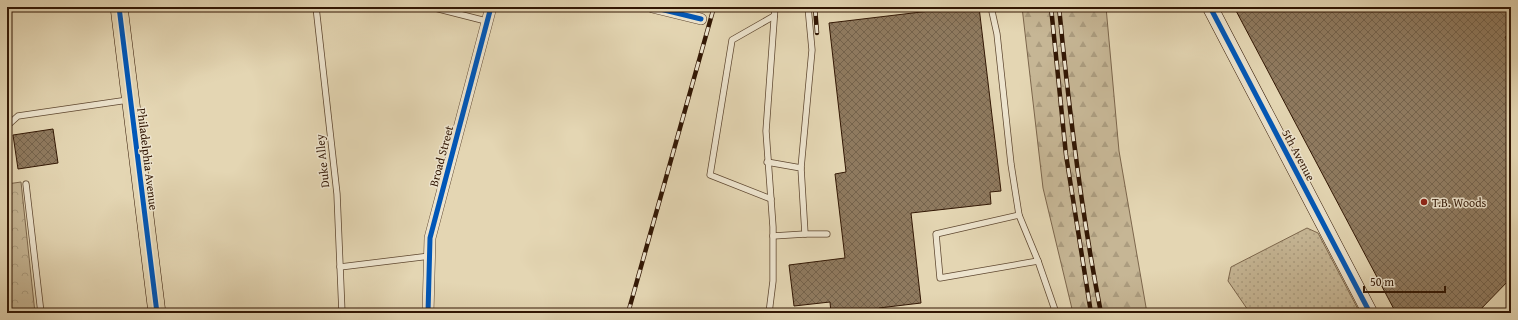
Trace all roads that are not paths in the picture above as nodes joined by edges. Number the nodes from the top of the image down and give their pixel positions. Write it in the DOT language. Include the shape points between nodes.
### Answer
graph roads {
  1 [pos="119,7"];
  2 [pos="316,7"];
  3 [pos="431,7"];
  4 [pos="491,7"];
  5 [pos="652,7"];
  6 [pos="774,7"];
  7 [pos="808,7"];
  8 [pos="991,7"];
  9 [pos="1210,7"];
  10 [pos="774,16"];
  11 [pos="701,19"];
  12 [pos="486,21"];
  13 [pos="131,99"];
  14 [pos="7,126"];
  15 [pos="767,162"];
  16 [pos="801,168"];
  17 [pos="26,184"];
  18 [pos="770,199"];
  19 [pos="1019,215"];
  20 [pos="806,234"];
  21 [pos="827,234"];
  22 [pos="773,236"];
  23 [pos="430,256"];
  24 [pos="1038,261"];
  25 [pos="340,267"];
  26 [pos="41,313"];
  27 [pos="157,313"];
  28 [pos="342,313"];
  29 [pos="428,313"];
  30 [pos="770,313"];
  31 [pos="1056,313"];
  32 [pos="1370,313"];
  1 -- 13 [label="main road, Philadelphia Avenue"];
  2 -- 25 [label="lane, Duke Alley" via="337,194"];
  3 -- 12 [label="lane"];
  4 -- 12 [label="street, Broad Street"];
  5 -- 11 [label="street"];
  6 -- 10 [label="lane"];
  7 -- 16 [label="lane" via="812,50"];
  8 -- 19 [label="lane" via="997,34"];
  9 -- 32 [label="street, 5th Avenue"];
  10 -- 15 [label="lane" via="766,131"];
  10 -- 18 [label="lane" via="732,40 710,175"];
  12 -- 23 [label="street, Broad Street" via="430,238"];
  13 -- 14 [label="lane" via="18,116"];
  13 -- 27 [label="main road, Philadelphia Avenue"];
  15 -- 16 [label="lane"];
  15 -- 18 [label="lane"];
  16 -- 20 [label="lane"];
  17 -- 26 [label="lane"];
  18 -- 22 [label="lane"];
  19 -- 24 [label="lane"];
  19 -- 24 [label="lane" via="936,234 940,278"];
  20 -- 21 [label="lane"];
  20 -- 22 [label="lane"];
  22 -- 30 [label="lane"];
  23 -- 25 [label="lane"];
  23 -- 29 [label="street, Broad Street"];
  24 -- 31 [label="lane"];
  25 -- 28 [label="lane, Duke Alley"];
}
